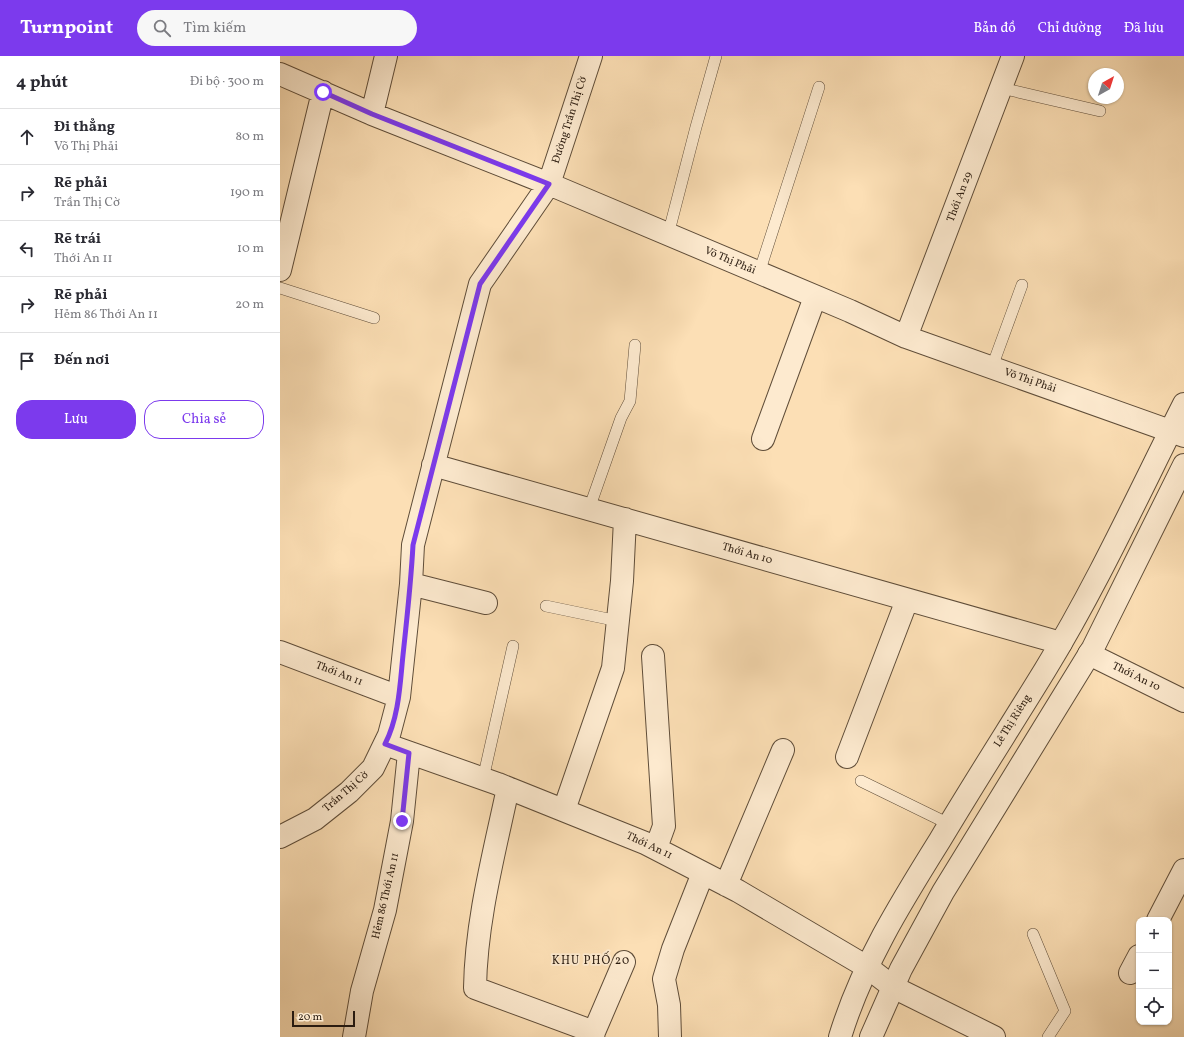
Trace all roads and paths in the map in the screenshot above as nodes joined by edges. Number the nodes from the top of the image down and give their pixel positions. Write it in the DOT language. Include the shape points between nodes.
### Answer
graph roads {
  1 [pos="386,56"];
  2 [pos="591,56"];
  3 [pos="716,56"];
  4 [pos="1013,56"];
  5 [pos="280,74"];
  6 [pos="819,87"];
  7 [pos="1001,88"];
  8 [pos="323,92"];
  9 [pos="1100,111"];
  10 [pos="372,114"];
  11 [pos="549,184"];
  12 [pos="668,235"];
  13 [pos="280,270"];
  14 [pos="759,273"];
  15 [pos="1022,285"];
  16 [pos="280,288"];
  17 [pos="815,297"];
  18 [pos="374,318"];
  19 [pos="906,337"];
  20 [pos="635,345"];
  21 [pos="992,367"];
  22 [pos="1184,404"];
  23 [pos="1177,433"];
  24 [pos="763,440"];
  25 [pos="433,465"];
  26 [pos="1184,465"];
  27 [pos="589,509"];
  28 [pos="625,519"];
  29 [pos="411,584"];
  30 [pos="907,600"];
  31 [pos="486,603"];
  32 [pos="546,606"];
  33 [pos="618,621"];
  34 [pos="1061,644"];
  35 [pos="513,646"];
  36 [pos="280,652"];
  37 [pos="1089,654"];
  38 [pos="653,656"];
  39 [pos="399,697"];
  40 [pos="1184,701"];
  41 [pos="385,744"];
  42 [pos="783,750"];
  43 [pos="409,753"];
  44 [pos="847,757"];
  45 [pos="484,779"];
  46 [pos="861,781"];
  47 [pos="508,788"];
  48 [pos="564,810"];
  49 [pos="949,824"];
  50 [pos="280,838"];
  51 [pos="656,848"];
  52 [pos="1184,870"];
  53 [pos="704,873"];
  54 [pos="726,885"];
  55 [pos="1160,917"];
  56 [pos="1033,934"];
  57 [pos="624,962"];
  58 [pos="866,967"];
  59 [pos="893,987"];
  60 [pos="593,1035"];
  61 [pos="354,1037"];
  62 [pos="670,1037"];
  63 [pos="840,1037"];
  64 [pos="871,1037"];
  65 [pos="994,1037"];
  66 [pos="1048,1037"];
  1 -- 10 [label="street"];
  2 -- 11 [label="street, Đường Trần Thị Cờ"];
  3 -- 12 [label="lane"];
  4 -- 7 [label="street, Thới An 29"];
  5 -- 8 [label="street, Võ Thị Phải"];
  6 -- 14 [label="lane"];
  7 -- 9 [label="lane"];
  7 -- 19 [label="street, Thới An 29"];
  8 -- 10 [label="street, Võ Thị Phải"];
  8 -- 13 [label="street"];
  10 -- 11 [label="street, Võ Thị Phải"];
  11 -- 12 [label="street, Võ Thị Phải"];
  11 -- 25 [label="street, Trần Thị Cờ" via="480,284"];
  12 -- 14 [label="street, Võ Thị Phải"];
  14 -- 17 [label="street, Võ Thị Phải"];
  15 -- 21 [label="lane"];
  16 -- 18 [label="lane"];
  17 -- 19 [label="street, Võ Thị Phải"];
  17 -- 24 [label="street"];
  19 -- 21 [label="street, Võ Thị Phải"];
  20 -- 27 [label="lane" via="630,401 621,418"];
  21 -- 23 [label="street, Võ Thị Phải"];
  22 -- 23 [label="street, Lê Thị Riêng"];
  23 -- 34 [label="street, Lê Thị Riêng"];
  25 -- 27 [label="street, Thới An 10"];
  25 -- 29 [label="street, Trần Thị Cờ" via="413,545"];
  26 -- 37 [label="street"];
  27 -- 28 [label="street, Thới An 10"];
  28 -- 30 [label="street, Thới An 10"];
  28 -- 33 [label="street"];
  29 -- 31 [label="street"];
  29 -- 39 [label="street, Trần Thị Cờ"];
  30 -- 34 [label="street, Thới An 10"];
  30 -- 44 [label="street"];
  32 -- 33 [label="lane"];
  33 -- 48 [label="street" via="613,668"];
  34 -- 49 [label="street, Lê Thị Riêng"];
  35 -- 45 [label="lane"];
  36 -- 39 [label="street, Thới An 11"];
  37 -- 40 [label="street, Thới An 10"];
  37 -- 59 [label="street" via="943,892"];
  38 -- 51 [label="street" via="664,826"];
  39 -- 41 [label="street, Trần Thị Cờ" via="390,736"];
  41 -- 43 [label="street, Thới An 11"];
  41 -- 50 [label="street, Trần Thị Cờ" via="373,768 349,792 314,819"];
  42 -- 54 [label="street"];
  43 -- 45 [label="street, Thới An 11"];
  43 -- 61 [label="street, Hẻm 86 Thới An 11" via="402,821 385,910 362,991"];
  45 -- 47 [label="street, Thới An 11"];
  46 -- 49 [label="lane"];
  47 -- 48 [label="street, Thới An 11"];
  47 -- 60 [label="street" via="487,888 475,988"];
  48 -- 51 [label="street, Thới An 11"];
  49 -- 58 [label="street, Lê Thị Riêng"];
  51 -- 53 [label="street, Thới An 11"];
  52 -- 55 [label="street"];
  53 -- 54 [label="street, Thới An 11"];
  53 -- 62 [label="street" via="673,949 664,979 669,1005"];
  54 -- 58 [label="street, Thới An 11"];
  56 -- 66 [label="lane" via="1065,1011"];
  57 -- 60 [label="street"];
  58 -- 59 [label="street, Thới An 11"];
  58 -- 63 [label="street, Lê Thị Riêng"];
  59 -- 64 [label="street"];
  59 -- 65 [label="street, Thới An 11"];
}
